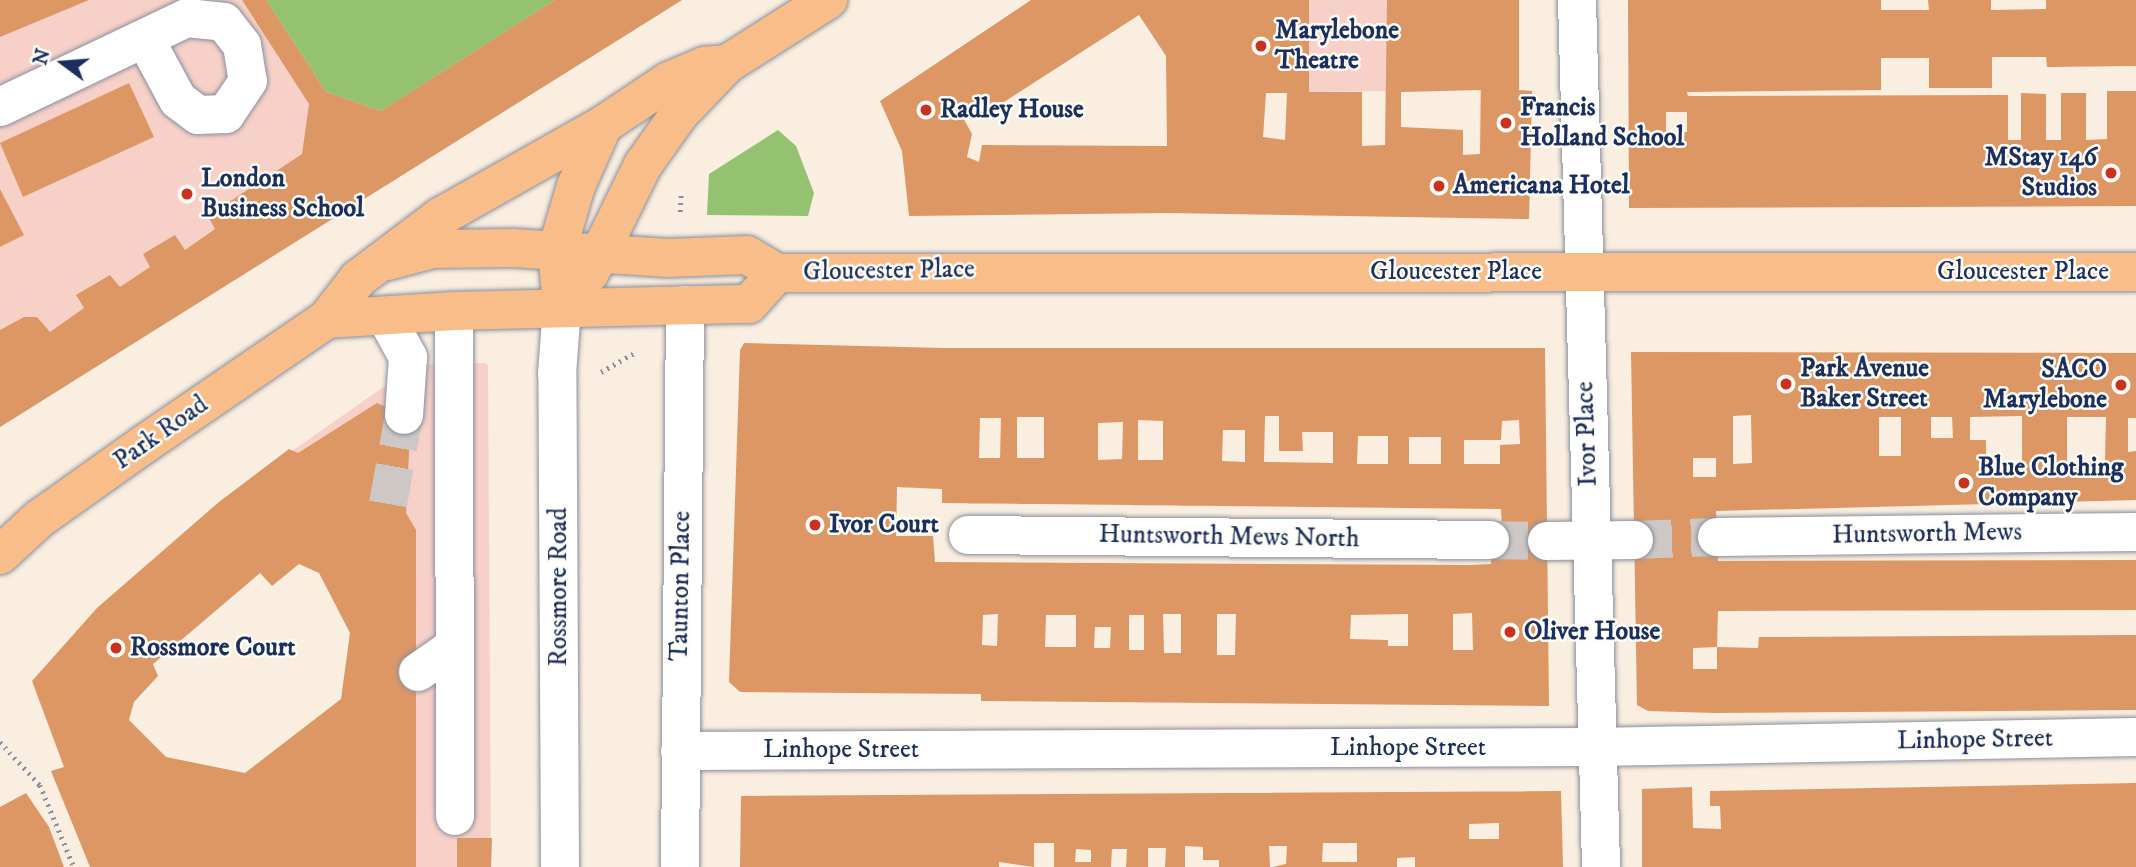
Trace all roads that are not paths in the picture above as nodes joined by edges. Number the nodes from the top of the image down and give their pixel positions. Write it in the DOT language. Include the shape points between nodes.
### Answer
graph roads {
  1 [pos="828,0"];
  2 [pos="1577,0"];
  3 [pos="145,39"];
  4 [pos="727,64"];
  5 [pos="0,107"];
  6 [pos="603,125"];
  7 [pos="557,250"];
  8 [pos="600,254"];
  9 [pos="387,261"];
  10 [pos="2136,272"];
  11 [pos="777,273"];
  12 [pos="1583,273"];
  13 [pos="685,305"];
  14 [pos="562,307"];
  15 [pos="454,310"];
  16 [pos="386,317"];
  17 [pos="327,319"];
  18 [pos="404,415"];
  19 [pos="2136,532"];
  20 [pos="968,535"];
  21 [pos="1717,537"];
  22 [pos="1490,540"];
  23 [pos="1590,540"];
  24 [pos="1634,540"];
  25 [pos="1547,541"];
  26 [pos="0,555"];
  27 [pos="454,646"];
  28 [pos="418,672"];
  29 [pos="2136,737"];
  30 [pos="1594,747"];
  31 [pos="680,751"];
  32 [pos="455,816"];
  33 [pos="560,867"];
  34 [pos="680,867"];
  35 [pos="1601,867"];
  1 -- 4 [label="highway, Park Road"];
  2 -- 12 [label="street, Ivor Place"];
  3 -- 5 [label="street"];
  4 -- 6 [label="highway, Park Road" via="687,72"];
  4 -- 8 [label="highway, Park Road" via="658,140"];
  6 -- 7 [label="highway" via="579,176"];
  6 -- 9 [label="highway, Park Road" via="440,217"];
  7 -- 8 [label="highway, Park Road"];
  7 -- 9 [label="highway, Park Road" via="433,249"];
  7 -- 14 [label="highway"];
  8 -- 11 [label="highway, Gloucester Place" via="747,255"];
  8 -- 14 [label="highway, Park Road" via="586,282"];
  9 -- 17 [label="highway, Park Road" via="358,279"];
  10 -- 12 [label="highway, Gloucester Place"];
  11 -- 12 [label="highway, Gloucester Place" via="1155,269"];
  11 -- 13 [label="highway, Gloucester Place" via="749,304"];
  12 -- 23 [label="street, Ivor Place"];
  13 -- 14 [label="highway, Gloucester Place"];
  13 -- 31 [label="street, Taunton Place"];
  14 -- 15 [label="highway"];
  14 -- 33 [label="street, Rossmore Road" via="557,374"];
  15 -- 16 [label="highway"];
  15 -- 27 [label="street"];
  16 -- 17 [label="highway"];
  16 -- 18 [label="street" via="408,357"];
  17 -- 26 [label="highway, Park Road" via="102,474"];
  19 -- 21 [label="street, Huntsworth Mews"];
  20 -- 22 [label="street, Huntsworth Mews North"];
  23 -- 24 [label="street"];
  23 -- 25 [label="street"];
  23 -- 30 [label="street, Ivor Place"];
  27 -- 28 [label="street"];
  27 -- 32 [label="street"];
  29 -- 30 [label="street, Linhope Street"];
  30 -- 31 [label="street, Linhope Street"];
  30 -- 35 [label="street, Ivor Place"];
  31 -- 34 [label="street, Taunton Place"];
}
